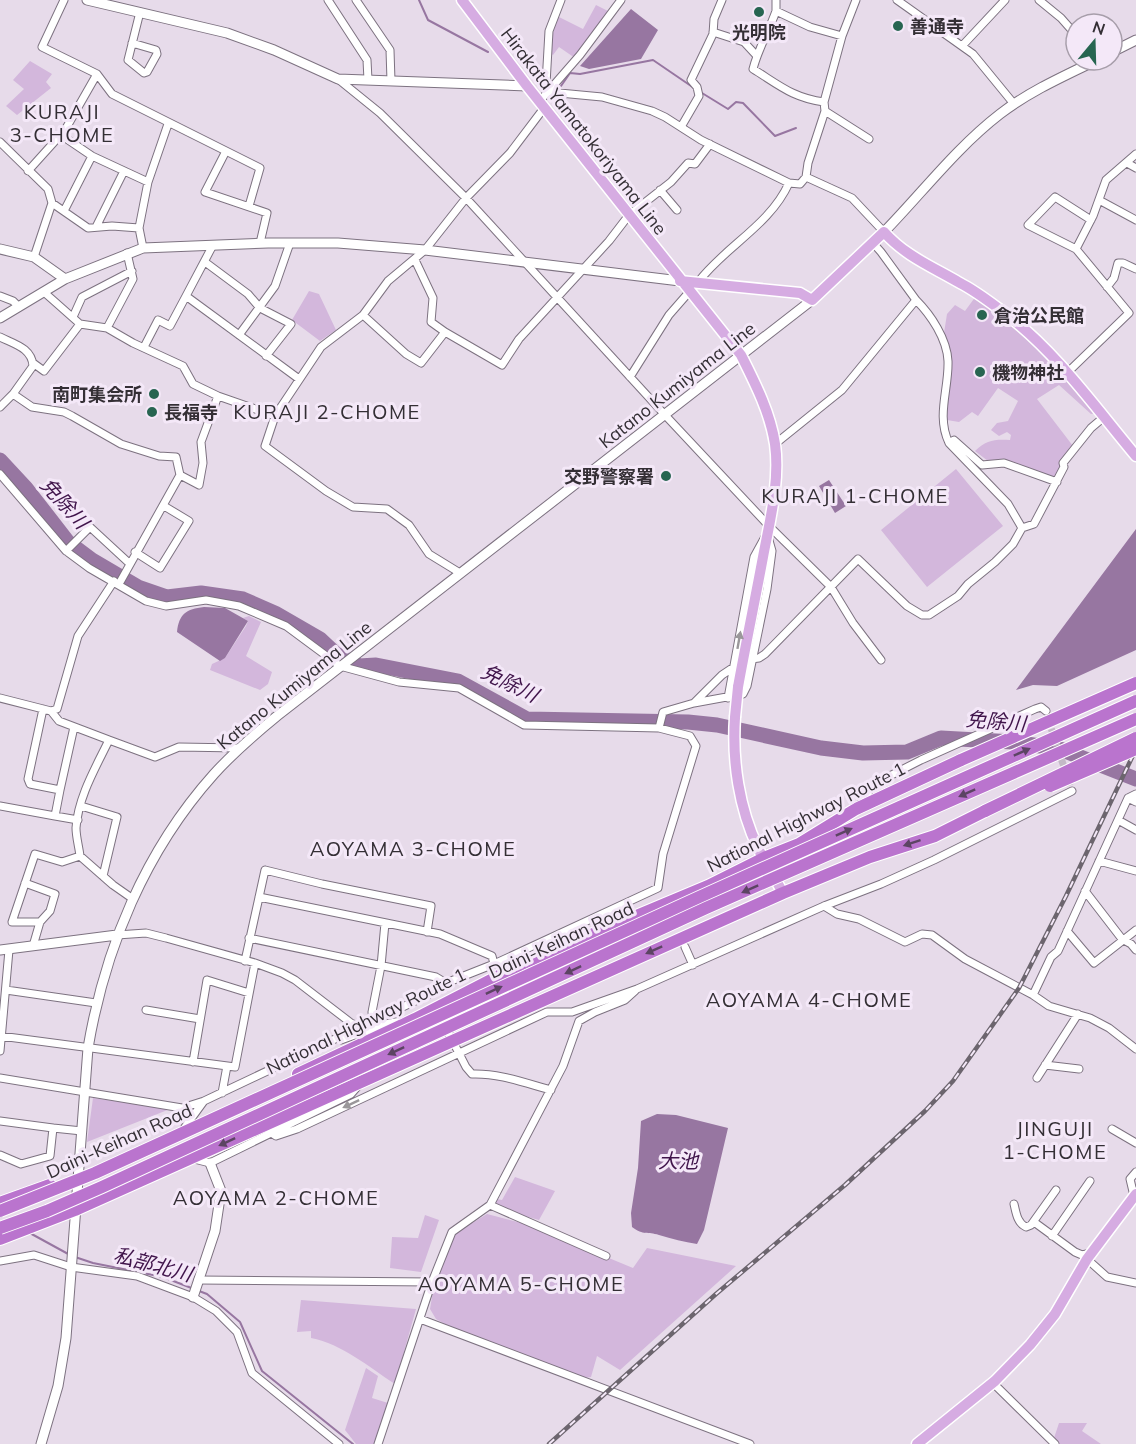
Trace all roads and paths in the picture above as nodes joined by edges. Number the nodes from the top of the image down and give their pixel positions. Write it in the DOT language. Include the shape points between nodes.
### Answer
graph roads {
  1 [pos="64,0"];
  2 [pos="87,0"];
  3 [pos="328,0"];
  4 [pos="356,0"];
  5 [pos="462,0"];
  6 [pos="561,0"];
  7 [pos="621,0"];
  8 [pos="722,0"];
  9 [pos="776,0"];
  10 [pos="856,0"];
  11 [pos="897,0"];
  12 [pos="1005,0"];
  13 [pos="1039,0"];
  14 [pos="776,11"];
  15 [pos="140,12"];
  16 [pos="1064,21"];
  17 [pos="713,32"];
  18 [pos="842,36"];
  19 [pos="132,43"];
  20 [pos="962,46"];
  21 [pos="756,55"];
  22 [pos="1072,72"];
  23 [pos="97,74"];
  24 [pos="338,79"];
  25 [pos="368,80"];
  26 [pos="391,81"];
  27 [pos="527,86"];
  28 [pos="549,92"];
  29 [pos="824,102"];
  30 [pos="1014,104"];
  31 [pos="542,105"];
  32 [pos="825,111"];
  33 [pos="168,124"];
  34 [pos="681,127"];
  35 [pos="61,135"];
  36 [pos="869,139"];
  37 [pos="0,142"];
  38 [pos="710,144"];
  39 [pos="226,151"];
  40 [pos="1136,154"];
  41 [pos="92,156"];
  42 [pos="1127,163"];
  43 [pos="1136,168"];
  44 [pos="28,171"];
  45 [pos="124,171"];
  46 [pos="806,177"];
  47 [pos="148,182"];
  48 [pos="789,183"];
  49 [pos="660,190"];
  50 [pos="466,198"];
  51 [pos="1099,200"];
  52 [pos="52,203"];
  53 [pos="249,206"];
  54 [pos="677,210"];
  55 [pos="64,211"];
  56 [pos="628,215"];
  57 [pos="1091,220"];
  58 [pos="1136,220"];
  59 [pos="96,227"];
  60 [pos="139,228"];
  61 [pos="884,232"];
  62 [pos="260,243"];
  63 [pos="290,243"];
  64 [pos="873,243"];
  65 [pos="213,245"];
  66 [pos="143,248"];
  67 [pos="0,249"];
  68 [pos="1076,249"];
  69 [pos="425,250"];
  70 [pos="127,254"];
  71 [pos="34,257"];
  72 [pos="415,260"];
  73 [pos="205,262"];
  74 [pos="524,263"];
  75 [pos="584,269"];
  76 [pos="1136,269"];
  77 [pos="132,271"];
  78 [pos="65,279"];
  79 [pos="680,281"];
  80 [pos="699,282"];
  81 [pos="1107,287"];
  82 [pos="690,291"];
  83 [pos="45,292"];
  84 [pos="0,296"];
  85 [pos="186,296"];
  86 [pos="556,297"];
  87 [pos="812,300"];
  88 [pos="916,300"];
  89 [pos="19,307"];
  90 [pos="260,308"];
  91 [pos="363,315"];
  92 [pos="1133,315"];
  93 [pos="73,317"];
  94 [pos="0,318"];
  95 [pos="80,324"];
  96 [pos="107,328"];
  97 [pos="445,332"];
  98 [pos="238,335"];
  99 [pos="0,337"];
  100 [pos="144,347"];
  101 [pos="741,355"];
  102 [pos="266,356"];
  103 [pos="33,363"];
  104 [pos="1068,372"];
  105 [pos="630,377"];
  106 [pos="299,380"];
  107 [pos="13,394"];
  108 [pos="218,396"];
  109 [pos="0,407"];
  110 [pos="275,416"];
  111 [pos="665,416"];
  112 [pos="1104,417"];
  113 [pos="949,443"];
  114 [pos="775,444"];
  115 [pos="1136,456"];
  116 [pos="0,474"];
  117 [pos="180,476"];
  118 [pos="1057,482"];
  119 [pos="164,506"];
  120 [pos="1022,528"];
  121 [pos="768,530"];
  122 [pos="70,547"];
  123 [pos="135,552"];
  124 [pos="129,563"];
  125 [pos="460,573"];
  126 [pos="117,583"];
  127 [pos="831,587"];
  128 [pos="751,659"];
  129 [pos="881,660"];
  130 [pos="342,665"];
  131 [pos="734,667"];
  132 [pos="1136,683"];
  133 [pos="1136,690"];
  134 [pos="0,698"];
  135 [pos="728,698"];
  136 [pos="1136,701"];
  137 [pos="694,703"];
  138 [pos="43,709"];
  139 [pos="51,711"];
  140 [pos="1046,711"];
  141 [pos="1136,719"];
  142 [pos="74,727"];
  143 [pos="659,728"];
  144 [pos="1136,738"];
  145 [pos="108,740"];
  146 [pos="239,748"];
  147 [pos="1136,748"];
  148 [pos="961,760"];
  149 [pos="60,790"];
  150 [pos="1072,791"];
  151 [pos="1136,794"];
  152 [pos="1128,798"];
  153 [pos="1136,802"];
  154 [pos="0,806"];
  155 [pos="81,806"];
  156 [pos="856,809"];
  157 [pos="985,811"];
  158 [pos="55,816"];
  159 [pos="1118,819"];
  160 [pos="78,820"];
  161 [pos="1136,830"];
  162 [pos="80,856"];
  163 [pos="764,858"];
  164 [pos="1099,861"];
  165 [pos="1136,871"];
  166 [pos="103,876"];
  167 [pos="25,883"];
  168 [pos="1085,891"];
  169 [pos="783,893"];
  170 [pos="259,897"];
  171 [pos="133,899"];
  172 [pos="824,906"];
  173 [pos="40,922"];
  174 [pos="385,923"];
  175 [pos="1136,930"];
  176 [pos="1067,931"];
  177 [pos="427,932"];
  178 [pos="117,935"];
  179 [pos="249,938"];
  180 [pos="1122,939"];
  181 [pos="33,946"];
  182 [pos="685,947"];
  183 [pos="5,950"];
  184 [pos="1136,950"];
  185 [pos="245,960"];
  186 [pos="255,963"];
  187 [pos="494,964"];
  188 [pos="693,965"];
  189 [pos="381,966"];
  190 [pos="446,983"];
  191 [pos="637,989"];
  192 [pos="6,990"];
  193 [pos="249,993"];
  194 [pos="428,994"];
  195 [pos="1033,995"];
  196 [pos="96,1003"];
  197 [pos="436,1008"];
  198 [pos="146,1010"];
  199 [pos="1078,1014"];
  200 [pos="200,1019"];
  201 [pos="415,1019"];
  202 [pos="373,1021"];
  203 [pos="360,1027"];
  204 [pos="1,1036"];
  205 [pos="452,1040"];
  206 [pos="324,1044"];
  207 [pos="88,1048"];
  208 [pos="1136,1049"];
  209 [pos="0,1051"];
  210 [pos="458,1053"];
  211 [pos="193,1062"];
  212 [pos="1045,1065"];
  213 [pos="227,1066"];
  214 [pos="1079,1069"];
  215 [pos="0,1078"];
  216 [pos="1037,1078"];
  217 [pos="364,1079"];
  218 [pos="551,1090"];
  219 [pos="85,1093"];
  220 [pos="222,1093"];
  221 [pos="204,1101"];
  222 [pos="0,1121"];
  223 [pos="185,1127"];
  224 [pos="53,1128"];
  225 [pos="1112,1129"];
  226 [pos="82,1131"];
  227 [pos="270,1132"];
  228 [pos="1136,1143"];
  229 [pos="0,1155"];
  230 [pos="191,1158"];
  231 [pos="210,1162"];
  232 [pos="1136,1172"];
  233 [pos="80,1174"];
  234 [pos="1090,1181"];
  235 [pos="1056,1190"];
  236 [pos="1135,1195"];
  237 [pos="0,1203"];
  238 [pos="1014,1204"];
  239 [pos="490,1205"];
  240 [pos="75,1210"];
  241 [pos="0,1211"];
  242 [pos="1034,1222"];
  243 [pos="0,1228"];
  244 [pos="1052,1236"];
  245 [pos="0,1239"];
  246 [pos="606,1256"];
  247 [pos="1089,1256"];
  248 [pos="0,1261"];
  249 [pos="71,1268"];
  250 [pos="198,1280"];
  251 [pos="432,1282"];
  252 [pos="1136,1283"];
  253 [pos="193,1297"];
  254 [pos="420,1319"];
  255 [pos="993,1383"];
  256 [pos="41,1444"];
  257 [pos="339,1444"];
  258 [pos="378,1444"];
  259 [pos="750,1444"];
  260 [pos="917,1444"];
  261 [pos="1055,1444"];
  1 -- 23 [label="street" via="42,47"];
  2 -- 15 [label="main road"];
  3 -- 25 [label="street" via="367,60"];
  4 -- 26 [label="street" via="390,50"];
  5 -- 27 [label="main road, Hirakata Yamatokoriyama Line"];
  6 -- 28 [label="street" via="549,31"];
  7 -- 28 [label="street"];
  8 -- 17 [label="street"];
  9 -- 14 [label="street"];
  10 -- 18 [label="street"];
  11 -- 20 [label="street"];
  12 -- 20 [label="street"];
  13 -- 16 [label="street"];
  14 -- 18 [label="street"];
  14 -- 21 [label="street"];
  15 -- 19 [label="street"];
  15 -- 24 [label="main road" via="227,33"];
  17 -- 21 [label="street" via="744,42"];
  17 -- 34 [label="street" via="691,80 699,96"];
  18 -- 29 [label="street"];
  19 -- 19 [label="street" via="128,60 147,72 156,50"];
  20 -- 30 [label="street"];
  21 -- 29 [label="street" via="753,69 805,99"];
  22 -- 30 [label="main road"];
  23 -- 33 [label="street" via="112,94"];
  23 -- 35 [label="street"];
  24 -- 25 [label="main road"];
  24 -- 50 [label="street" via="380,113"];
  25 -- 26 [label="main road"];
  26 -- 27 [label="main road"];
  27 -- 31 [label="main road, Hirakata Yamatokoriyama Line"];
  28 -- 31 [label="street"];
  28 -- 34 [label="street" via="602,97 652,111"];
  29 -- 32 [label="street"];
  30 -- 61 [label="main road" via="967,143"];
  31 -- 50 [label="street" via="510,153"];
  31 -- 56 [label="main road, Hirakata Yamatokoriyama Line"];
  32 -- 36 [label="street"];
  32 -- 46 [label="street"];
  33 -- 39 [label="street"];
  33 -- 47 [label="street"];
  34 -- 38 [label="street"];
  35 -- 41 [label="street"];
  35 -- 44 [label="street"];
  37 -- 44 [label="street"];
  38 -- 48 [label="street"];
  38 -- 49 [label="street" via="695,164 688,163"];
  39 -- 53 [label="street" via="260,168"];
  39 -- 53 [label="street" via="205,192"];
  40 -- 42 [label="street"];
  41 -- 45 [label="street"];
  41 -- 55 [label="street"];
  42 -- 43 [label="street"];
  42 -- 51 [label="street" via="1106,180"];
  44 -- 52 [label="street" via="48,189"];
  45 -- 47 [label="street"];
  45 -- 59 [label="street"];
  46 -- 48 [label="street" via="800,184"];
  46 -- 61 [label="street" via="852,198"];
  47 -- 60 [label="street"];
  48 -- 80 [label="street" via="775,207"];
  49 -- 54 [label="street"];
  49 -- 56 [label="street"];
  50 -- 69 [label="street"];
  50 -- 74 [label="street"];
  51 -- 57 [label="street"];
  51 -- 58 [label="street"];
  52 -- 55 [label="street"];
  52 -- 71 [label="street"];
  53 -- 62 [label="street" via="267,213"];
  55 -- 59 [label="street" via="88,228"];
  56 -- 75 [label="street"];
  56 -- 79 [label="main road, Hirakata Yamatokoriyama Line"];
  57 -- 68 [label="street"];
  57 -- 68 [label="street" via="1055,197 1028,225"];
  59 -- 60 [label="street"];
  60 -- 66 [label="street"];
  61 -- 64 [label="main road"];
  61 -- 104 [label="main road" via="912,257 963,284 1006,314"];
  62 -- 63 [label="main road"];
  62 -- 65 [label="main road"];
  63 -- 69 [label="main road"];
  63 -- 90 [label="street" via="275,286"];
  64 -- 87 [label="main road"];
  64 -- 88 [label="street"];
  65 -- 66 [label="main road"];
  65 -- 73 [label="street"];
  66 -- 70 [label="main road"];
  67 -- 71 [label="main road"];
  68 -- 81 [label="street"];
  69 -- 72 [label="street"];
  69 -- 74 [label="main road"];
  70 -- 77 [label="street"];
  70 -- 78 [label="main road"];
  71 -- 78 [label="main road"];
  72 -- 91 [label="street" via="388,281"];
  72 -- 97 [label="street" via="433,298 431,322"];
  73 -- 85 [label="street"];
  73 -- 90 [label="street" via="248,294"];
  74 -- 75 [label="main road"];
  74 -- 86 [label="street"];
  75 -- 79 [label="main road"];
  75 -- 86 [label="street"];
  76 -- 81 [label="street" via="1118,263"];
  77 -- 93 [label="street" via="82,297"];
  77 -- 96 [label="street" via="134,279"];
  78 -- 83 [label="main road"];
  79 -- 80 [label="main road"];
  79 -- 82 [label="main road, Hirakata Yamatokoriyama Line"];
  80 -- 87 [label="main road" via="800,293"];
  81 -- 92 [label="street"];
  82 -- 101 [label="main road, Hirakata Yamatokoriyama Line"];
  82 -- 105 [label="street" via="669,315"];
  83 -- 89 [label="main road"];
  83 -- 93 [label="street"];
  84 -- 89 [label="street"];
  85 -- 98 [label="street"];
  85 -- 100 [label="street" via="170,326 158,320"];
  86 -- 97 [label="street" via="502,365"];
  86 -- 105 [label="street"];
  87 -- 101 [label="main road, Katano Kumiyama Line"];
  88 -- 113 [label="street" via="937,328 947,353 942,411"];
  88 -- 114 [label="street" via="842,390"];
  89 -- 94 [label="main road"];
  90 -- 98 [label="street"];
  90 -- 102 [label="street" via="291,324"];
  91 -- 97 [label="street" via="421,363"];
  91 -- 106 [label="street" via="321,347"];
  92 -- 104 [label="street"];
  93 -- 95 [label="street"];
  95 -- 96 [label="street"];
  95 -- 103 [label="street" via="44,370"];
  96 -- 100 [label="street"];
  98 -- 102 [label="street"];
  99 -- 103 [label="street" via="27,350"];
  100 -- 108 [label="street" via="183,366 193,384"];
  101 -- 111 [label="main road, Katano Kumiyama Line"];
  101 -- 114 [label="main road, Hirakata Yamatokoriyama Line" via="769,418"];
  102 -- 106 [label="street"];
  103 -- 107 [label="street"];
  104 -- 112 [label="main road"];
  105 -- 111 [label="street"];
  106 -- 110 [label="street"];
  107 -- 109 [label="street"];
  107 -- 117 [label="street" via="32,407 64,412 121,444 176,457"];
  108 -- 110 [label="street"];
  108 -- 117 [label="street" via="201,442 199,485"];
  110 -- 125 [label="street" via="266,446 353,507 387,509 409,525 429,554"];
  111 -- 121 [label="street"];
  111 -- 125 [label="main road, Katano Kumiyama Line"];
  112 -- 115 [label="main road"];
  112 -- 118 [label="street" via="1063,464"];
  113 -- 118 [label="street" via="954,440 982,465 1004,463"];
  113 -- 120 [label="street" via="999,494"];
  114 -- 121 [label="main road, Hirakata Yamatokoriyama Line" via="776,475"];
  116 -- 122 [label="street"];
  117 -- 119 [label="street"];
  118 -- 120 [label="street" via="1034,524"];
  119 -- 123 [label="street"];
  119 -- 123 [label="street" via="189,521 160,568"];
  120 -- 127 [label="street" via="1013,544 958,596 929,615 907,606 858,559"];
  121 -- 127 [label="street"];
  121 -- 128 [label="street" via="771,560"];
  131 -- 121 [label="street, one-way" via="754,557"];
  121 -- 163 [label="main road, Hirakata Yamatokoriyama Line, bridge" via="734,725 735,763 742,799"];
  122 -- 124 [label="street" via="90,527"];
  122 -- 126 [label="street" via="89,568"];
  123 -- 124 [label="street"];
  124 -- 126 [label="street"];
  125 -- 130 [label="main road, Katano Kumiyama Line"];
  126 -- 130 [label="street" via="146,601 166,606 206,600 239,606 286,626"];
  126 -- 139 [label="street" via="78,636 57,709"];
  127 -- 128 [label="street" via="765,654"];
  127 -- 129 [label="street"];
  128 -- 135 [label="street" via="743,694"];
  130 -- 143 [label="street" via="399,682 459,688 524,725"];
  130 -- 146 [label="main road, Katano Kumiyama Line"];
  131 -- 135 [label="street"];
  131 -- 137 [label="street"];
  132 -- 148 [label="highway, National Highway Route 1, bridge"];
  133 -- 148 [label="highway, bridge"];
  134 -- 138 [label="street"];
  135 -- 137 [label="street"];
  241 -- 136 [label="highway, Daini-Keihan Road, one-way, bridge" via="105,1168"];
  137 -- 143 [label="street" via="663,712"];
  138 -- 139 [label="street"];
  138 -- 149 [label="street" via="28,779 30,784"];
  139 -- 142 [label="street" via="59,721"];
  140 -- 156 [label="street" via="1041,707 1035,709 874,784"];
  141 -- 243 [label="highway, Daini-Keihan Road, one-way, bridge" via="706,908 102,1187"];
  142 -- 145 [label="street"];
  142 -- 149 [label="street"];
  143 -- 187 [label="street" via="690,736 696,746 663,854 658,888"];
  144 -- 157 [label="highway, bridge"];
  145 -- 146 [label="street" via="155,757 179,747"];
  145 -- 155 [label="street"];
  146 -- 171 [label="main road, Katano Kumiyama Line" via="173,826"];
  147 -- 157 [label="highway, bridge" via="1082,774"];
  148 -- 156 [label="highway, National Highway Route 1"];
  149 -- 158 [label="street"];
  150 -- 172 [label="street" via="934,860"];
  151 -- 152 [label="street"];
  152 -- 153 [label="street"];
  152 -- 159 [label="street"];
  154 -- 158 [label="street"];
  155 -- 160 [label="street"];
  155 -- 166 [label="street" via="117,817"];
  156 -- 163 [label="highway, National Highway Route 1" via="799,844"];
  157 -- 169 [label="highway, one-way" via="935,836 870,857"];
  158 -- 160 [label="street"];
  159 -- 161 [label="street"];
  159 -- 164 [label="street"];
  160 -- 162 [label="street"];
  162 -- 166 [label="street"];
  162 -- 167 [label="street" via="62,862 35,854"];
  163 -- 169 [label="main road, Hirakata Yamatokoriyama Line"];
  163 -- 197 [label="highway, National Highway Route 1" via="708,886 524,963"];
  164 -- 165 [label="street"];
  164 -- 168 [label="street"];
  166 -- 171 [label="street"];
  167 -- 173 [label="street" via="55,894 50,911"];
  167 -- 173 [label="street" via="12,922"];
  168 -- 176 [label="street"];
  168 -- 180 [label="street"];
  169 -- 205 [label="highway, one-way"];
  170 -- 174 [label="street"];
  170 -- 177 [label="street" via="265,870 430,906"];
  170 -- 179 [label="street"];
  171 -- 178 [label="main road, Katano Kumiyama Line"];
  172 -- 188 [label="street"];
  172 -- 195 [label="street" via="905,942 922,934 932,935 965,959"];
  173 -- 181 [label="street"];
  174 -- 177 [label="street"];
  174 -- 189 [label="street"];
  175 -- 180 [label="street"];
  176 -- 180 [label="street" via="1094,963"];
  176 -- 195 [label="street"];
  177 -- 187 [label="street" via="492,956"];
  178 -- 181 [label="main road"];
  178 -- 185 [label="street" via="146,933"];
  178 -- 196 [label="main road, Katano Kumiyama Line"];
  179 -- 185 [label="street"];
  179 -- 189 [label="street"];
  180 -- 184 [label="street"];
  181 -- 183 [label="main road"];
  182 -- 188 [label="street"];
  183 -- 192 [label="street"];
  185 -- 186 [label="street"];
  186 -- 193 [label="street"];
  186 -- 203 [label="street" via="295,980"];
  187 -- 190 [label="street"];
  188 -- 191 [label="street"];
  189 -- 190 [label="street" via="436,977"];
  189 -- 202 [label="street"];
  190 -- 194 [label="street"];
  191 -- 210 [label="street" via="572,1012 547,1012"];
  191 -- 218 [label="street" via="625,1000 579,1022"];
  192 -- 196 [label="street"];
  192 -- 204 [label="street"];
  193 -- 200 [label="street" via="207,980"];
  193 -- 213 [label="street" via="235,1067"];
  194 -- 197 [label="street"];
  194 -- 202 [label="street"];
  195 -- 199 [label="street" via="1049,1006"];
  196 -- 207 [label="main road, Katano Kumiyama Line"];
  197 -- 201 [label="highway, National Highway Route 1"];
  197 -- 205 [label="street"];
  198 -- 200 [label="street"];
  199 -- 208 [label="street" via="1109,1028"];
  199 -- 212 [label="street"];
  200 -- 211 [label="street"];
  201 -- 206 [label="street" via="385,1024"];
  201 -- 223 [label="highway, National Highway Route 1"];
  202 -- 203 [label="street"];
  203 -- 206 [label="street"];
  204 -- 207 [label="street"];
  204 -- 209 [label="street"];
  205 -- 210 [label="street"];
  205 -- 217 [label="highway"];
  206 -- 220 [label="street"];
  207 -- 211 [label="street"];
  207 -- 219 [label="main road, Katano Kumiyama Line"];
  210 -- 218 [label="street" via="472,1074 518,1080"];
  210 -- 227 [label="street, one-way" via="297,1129 276,1136"];
  211 -- 213 [label="street"];
  212 -- 214 [label="street"];
  212 -- 216 [label="street"];
  213 -- 220 [label="street"];
  215 -- 219 [label="street"];
  217 -- 227 [label="street" via="351,1094"];
  217 -- 230 [label="highway, one-way"];
  218 -- 239 [label="street"];
  219 -- 221 [label="street" via="183,1108"];
  219 -- 226 [label="main road, Katano Kumiyama Line"];
  220 -- 221 [label="street"];
  221 -- 223 [label="street"];
  222 -- 224 [label="street"];
  223 -- 233 [label="highway, National Highway Route 1"];
  224 -- 226 [label="street"];
  224 -- 229 [label="street" via="50,1156 21,1164"];
  225 -- 228 [label="street"];
  226 -- 233 [label="main road, Katano Kumiyama Line"];
  227 -- 231 [label="street"];
  230 -- 231 [label="street"];
  230 -- 240 [label="highway"];
  231 -- 250 [label="main road" via="221,1191 215,1231"];
  232 -- 236 [label="street" via="1130,1179"];
  233 -- 237 [label="highway, National Highway Route 1"];
  233 -- 240 [label="main road, Katano Kumiyama Line"];
  234 -- 244 [label="street"];
  235 -- 242 [label="street"];
  236 -- 247 [label="main road"];
  238 -- 242 [label="street" via="1022,1225"];
  239 -- 246 [label="street"];
  239 -- 251 [label="street" via="452,1232"];
  240 -- 245 [label="highway"];
  240 -- 249 [label="main road, Katano Kumiyama Line"];
  242 -- 244 [label="street"];
  244 -- 247 [label="street" via="1075,1252"];
  247 -- 252 [label="street" via="1107,1277"];
  247 -- 255 [label="main road" via="1055,1314"];
  248 -- 249 [label="street" via="34,1255"];
  249 -- 253 [label="street" via="137,1276"];
  249 -- 256 [label="main road, Katano Kumiyama Line" via="58,1386"];
  250 -- 251 [label="street"];
  250 -- 253 [label="main road"];
  251 -- 254 [label="street"];
  253 -- 257 [label="street" via="216,1311 237,1332 252,1373"];
  254 -- 258 [label="street"];
  254 -- 259 [label="street"];
  255 -- 260 [label="main road"];
  255 -- 261 [label="street"];
}
